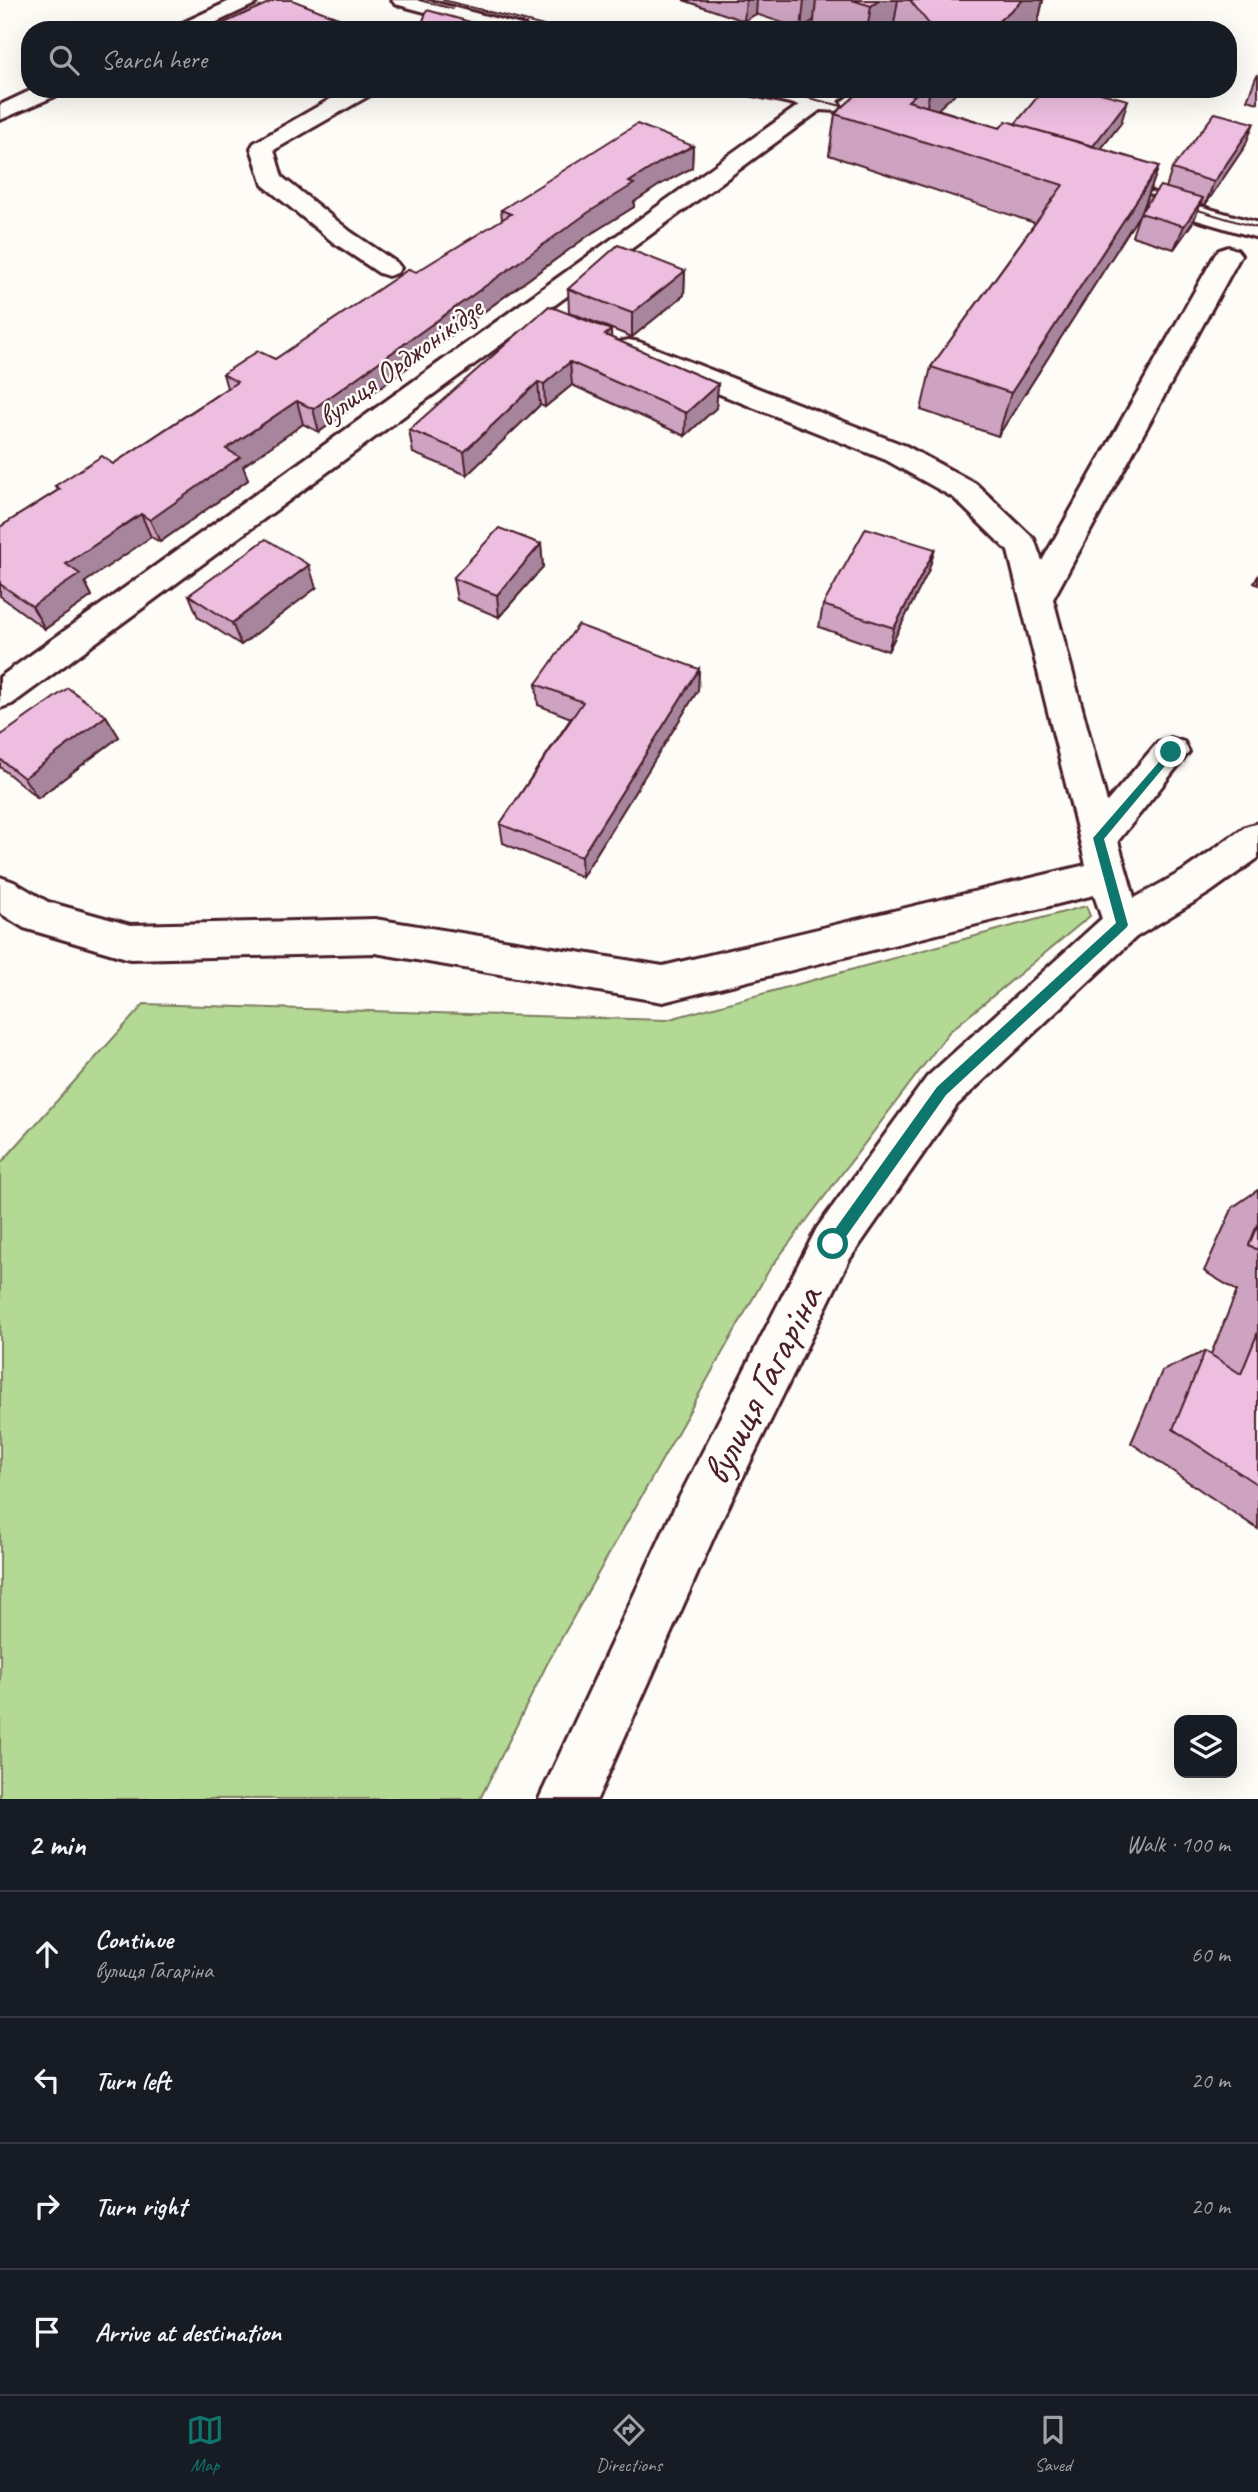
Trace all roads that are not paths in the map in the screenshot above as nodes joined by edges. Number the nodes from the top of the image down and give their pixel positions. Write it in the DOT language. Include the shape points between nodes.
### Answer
graph roads {
  1 [pos="248,0"];
  2 [pos="402,0"];
  3 [pos="202,21"];
  4 [pos="462,21"];
  5 [pos="32,98"];
  6 [pos="348,98"];
  7 [pos="792,98"];
  8 [pos="847,100"];
  9 [pos="815,104"];
  10 [pos="0,113"];
  11 [pos="1075,176"];
  12 [pos="1258,230"];
  13 [pos="1228,255"];
  14 [pos="388,268"];
  15 [pos="529,308"];
  16 [pos="567,323"];
  17 [pos="605,338"];
  18 [pos="1036,600"];
  19 [pos="0,695"];
  20 [pos="1171,752"];
  21 [pos="1098,838"];
  22 [pos="1258,838"];
  23 [pos="1109,875"];
  24 [pos="0,893"];
  25 [pos="1122,925"];
  26 [pos="568,1799"];
  1 -- 3 [label="street"];
  2 -- 4 [label="street"];
  5 -- 10 [label="street"];
  6 -- 14 [label="street" via="262,148 271,180"];
  7 -- 9 [label="street"];
  8 -- 9 [label="street, вулиця Орджонікідзе"];
  9 -- 15 [label="street, вулиця Орджонікідзе"];
  11 -- 12 [label="street"];
  13 -- 18 [label="street"];
  15 -- 16 [label="street"];
  15 -- 19 [label="street, вулиця Орджонікідзе"];
  17 -- 18 [label="street" via="896,453 965,491 1023,547"];
  18 -- 21 [label="street"];
  20 -- 21 [label="street"];
  21 -- 23 [label="street"];
  22 -- 25 [label="street, вулиця Гагаріна" via="1196,882"];
  23 -- 24 [label="street" via="663,984 375,936 130,942 38,916"];
  23 -- 25 [label="street"];
  25 -- 26 [label="street, вулиця Гагаріна" via="942,1091 833,1244 697,1516"];
}
